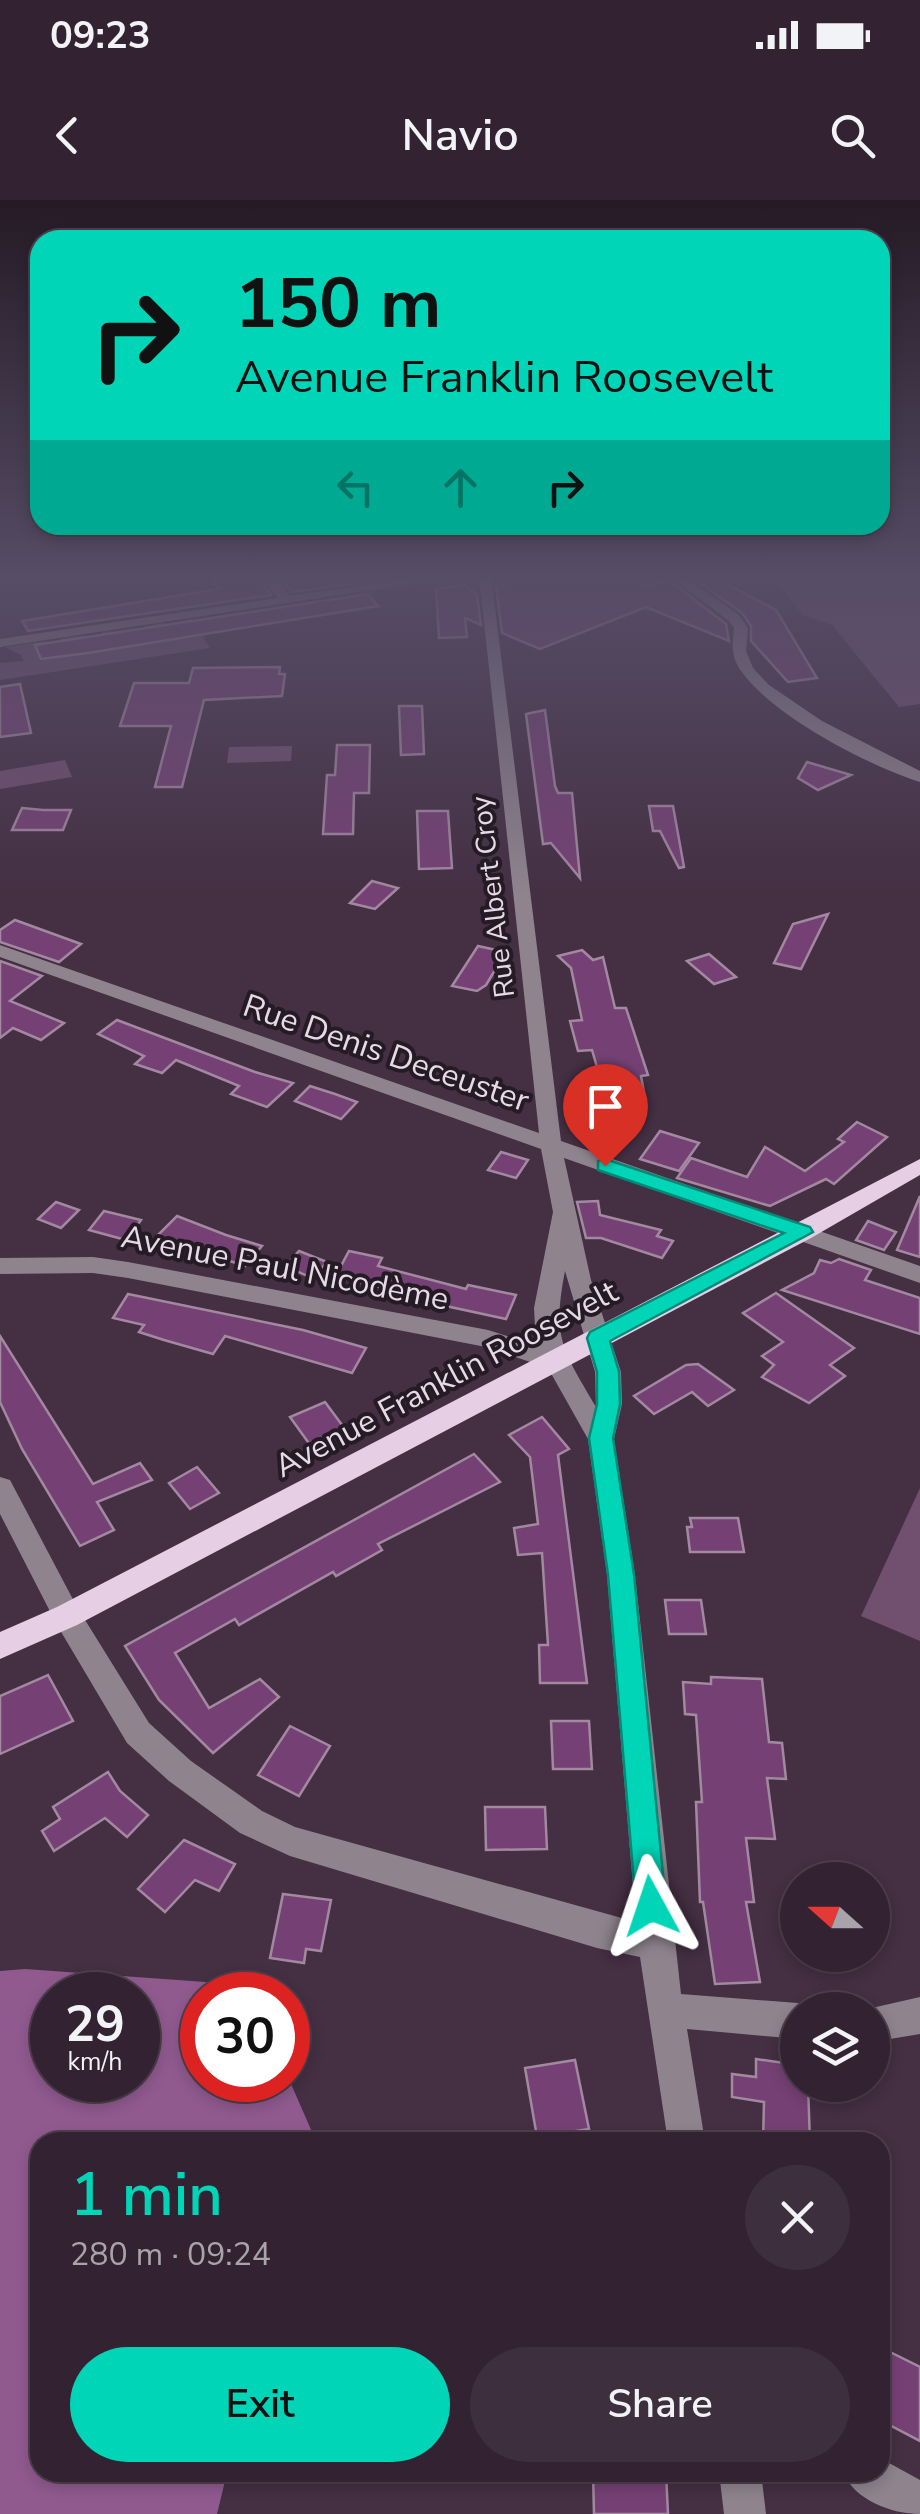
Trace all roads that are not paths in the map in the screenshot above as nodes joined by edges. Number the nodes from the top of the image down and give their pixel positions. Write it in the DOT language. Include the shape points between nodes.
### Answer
graph roads {
  1 [pos="497,683"];
  2 [pos="764,683"];
  3 [pos="920,778"];
  4 [pos="0,951"];
  5 [pos="551,1147"];
  6 [pos="920,1166"];
  7 [pos="565,1211"];
  8 [pos="803,1232"];
  9 [pos="0,1266"];
  10 [pos="920,1275"];
  11 [pos="598,1338"];
  12 [pos="554,1362"];
  13 [pos="601,1438"];
  14 [pos="0,1488"];
  15 [pos="68,1616"];
  16 [pos="0,1646"];
  17 [pos="655,1943"];
  18 [pos="664,2010"];
  19 [pos="920,2015"];
  20 [pos="780,2020"];
  21 [pos="890,2022"];
  22 [pos="685,2132"];
  23 [pos="741,2482"];
  24 [pos="882,2482"];
  25 [pos="920,2503"];
  26 [pos="745,2514"];
  1 -- 5 [label="street, Rue Albert Croy"];
  2 -- 3 [label="street" via="780,700"];
  4 -- 5 [label="street, Rue Denis Deceuster"];
  5 -- 7 [label="street, Rue Albert Croy"];
  5 -- 8 [label="street, Rue Denis Deceuster"];
  6 -- 8 [label="main road, Avenue Franklin Roosevelt"];
  7 -- 11 [label="street, Rue Albert Croy"];
  7 -- 12 [label="street, Rue Albert Croy" via="546,1308"];
  8 -- 10 [label="street, Rue Denis Deceuster"];
  8 -- 11 [label="main road, Avenue Franklin Roosevelt"];
  9 -- 12 [label="street, Avenue Paul Nicodème" via="128,1270 488,1339"];
  11 -- 12 [label="main road, Avenue Franklin Roosevelt"];
  11 -- 13 [label="street, Rue Albert Croy" via="609,1404"];
  12 -- 13 [label="street"];
  12 -- 15 [label="main road, Avenue Franklin Roosevelt"];
  13 -- 17 [label="street" via="621,1575"];
  14 -- 15 [label="street"];
  15 -- 16 [label="main road, Avenue Franklin Roosevelt"];
  15 -- 17 [label="street" via="138,1733 251,1822 290,1842"];
  17 -- 18 [label="street"];
  18 -- 20 [label="street"];
  18 -- 22 [label="street"];
  19 -- 21 [label="street"];
  23 -- 26 [label="street"];
  24 -- 25 [label="street"];
}
